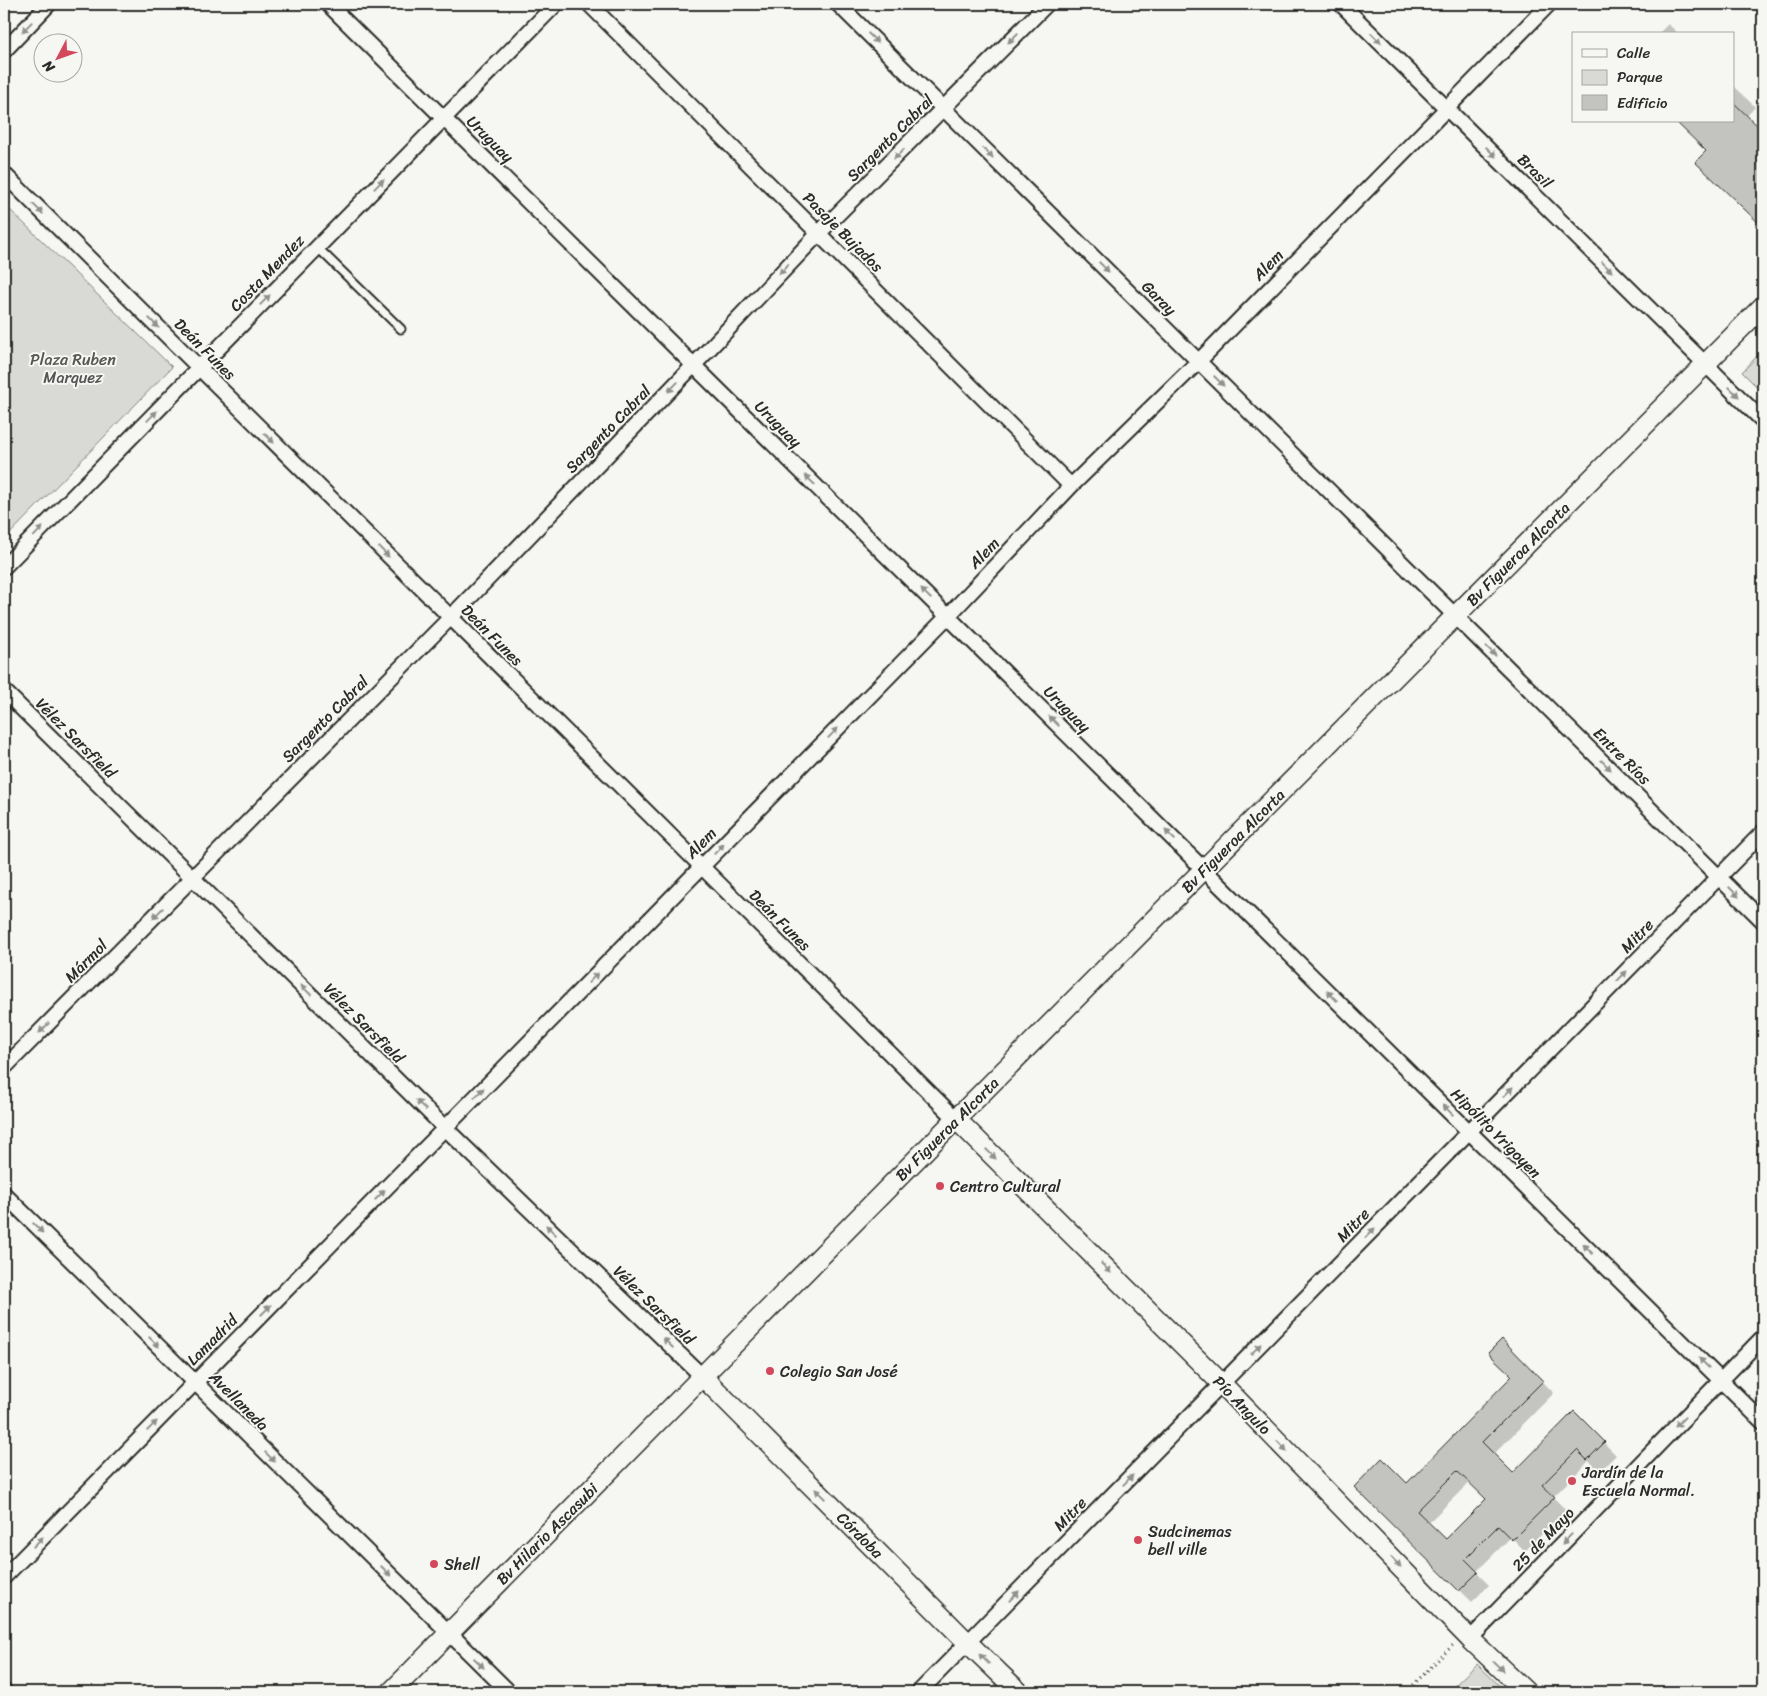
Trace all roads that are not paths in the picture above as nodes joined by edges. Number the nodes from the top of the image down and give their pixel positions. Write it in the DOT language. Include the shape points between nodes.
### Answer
graph roads {
  1 [pos="328,4"];
  2 [pos="556,4"];
  3 [pos="589,4"];
  4 [pos="838,4"];
  5 [pos="1047,4"];
  6 [pos="1341,4"];
  7 [pos="1549,4"];
  8 [pos="46,5"];
  9 [pos="4,51"];
  10 [pos="1447,108"];
  11 [pos="944,109"];
  12 [pos="444,118"];
  13 [pos="4,174"];
  14 [pos="819,233"];
  15 [pos="317,247"];
  16 [pos="1763,306"];
  17 [pos="401,329"];
  18 [pos="1198,361"];
  19 [pos="1705,364"];
  20 [pos="694,365"];
  21 [pos="199,368"];
  22 [pos="1763,421"];
  23 [pos="1071,486"];
  24 [pos="4,567"];
  25 [pos="948,616"];
  26 [pos="1456,617"];
  27 [pos="450,618"];
  28 [pos="4,691"];
  29 [pos="1763,832"];
  30 [pos="702,867"];
  31 [pos="1204,869"];
  32 [pos="1719,877"];
  33 [pos="193,878"];
  34 [pos="1763,921"];
  35 [pos="4,1068"];
  36 [pos="956,1120"];
  37 [pos="445,1128"];
  38 [pos="1470,1132"];
  39 [pos="4,1194"];
  40 [pos="1763,1337"];
  41 [pos="703,1376"];
  42 [pos="1721,1380"];
  43 [pos="195,1383"];
  44 [pos="1222,1384"];
  45 [pos="1763,1422"];
  46 [pos="4,1577"];
  47 [pos="449,1633"];
  48 [pos="1470,1639"];
  49 [pos="968,1643"];
  50 [pos="391,1692"];
  51 [pos="510,1692"];
  52 [pos="919,1692"];
  53 [pos="1019,1692"];
  54 [pos="1526,1692"];
  1 -- 12 [label="street, Uruguay"];
  2 -- 12 [label="street, Costa Mendez"];
  3 -- 14 [label="street, Pasaje Bujados"];
  4 -- 11 [label="street, Garay, one-way"];
  5 -- 11 [label="street, Sargento Cabral, one-way"];
  6 -- 10 [label="street, Brasil, one-way"];
  7 -- 10 [label="street, Alem"];
  8 -- 9 [label="street, one-way"];
  10 -- 18 [label="street, Alem"];
  10 -- 19 [label="street, Brasil, one-way"];
  11 -- 14 [label="street, Sargento Cabral, one-way"];
  11 -- 18 [label="street, Garay, one-way"];
  15 -- 12 [label="street, Costa Mendez, one-way"];
  12 -- 20 [label="street, Uruguay"];
  13 -- 21 [label="street, Deán Funes, one-way"];
  14 -- 20 [label="street, Sargento Cabral, one-way"];
  14 -- 23 [label="street, Pasaje Bujados"];
  15 -- 17 [label="lane"];
  21 -- 15 [label="street, Costa Mendez, one-way"];
  16 -- 19 [label="main road, Bv Figueroa Alcorta"];
  18 -- 23 [label="street, Alem"];
  18 -- 26 [label="street, Garay, one-way"];
  19 -- 22 [label="street, Brasil, one-way"];
  19 -- 26 [label="main road, Bv Figueroa Alcorta"];
  25 -- 20 [label="street, Uruguay, one-way"];
  20 -- 27 [label="street, Sargento Cabral, one-way"];
  24 -- 21 [label="street, Costa Mendez, one-way"];
  21 -- 27 [label="street, Deán Funes, one-way"];
  23 -- 25 [label="street, Alem"];
  30 -- 25 [label="street, Alem, one-way"];
  31 -- 25 [label="street, Uruguay, one-way"];
  26 -- 31 [label="main road, Bv Figueroa Alcorta"];
  26 -- 32 [label="street, Entre Ríos, one-way"];
  27 -- 30 [label="street, Deán Funes"];
  27 -- 33 [label="street, Sargento Cabral"];
  28 -- 33 [label="street, Vélez Sarsfield"];
  29 -- 32 [label="street, Mitre"];
  30 -- 36 [label="street, Deán Funes"];
  37 -- 30 [label="street, Alem, one-way"];
  31 -- 36 [label="main road, Bv Figueroa Alcorta"];
  38 -- 31 [label="street, Hipólito Yrigoyen, one-way"];
  32 -- 34 [label="street, Entre Ríos, one-way"];
  38 -- 32 [label="street, Mitre, one-way"];
  33 -- 35 [label="street, Mármol, one-way"];
  37 -- 33 [label="street, Vélez Sarsfield, one-way"];
  36 -- 41 [label="main road, Bv Figueroa Alcorta"];
  36 -- 44 [label="main road, Pío Angulo, one-way"];
  41 -- 37 [label="street, Vélez Sarsfield, one-way"];
  43 -- 37 [label="street, Lamadrid, one-way"];
  42 -- 38 [label="street, Hipólito Yrigoyen, one-way"];
  44 -- 38 [label="street, Mitre, one-way"];
  39 -- 43 [label="street, Avellaneda, one-way"];
  40 -- 42 [label="street, 25 de Mayo"];
  41 -- 47 [label="main road, Bv Hilario Ascasubi"];
  49 -- 41 [label="main road, Córdoba, one-way"];
  42 -- 45 [label="street, Hipólito Yrigoyen"];
  42 -- 48 [label="street, 25 de Mayo, one-way"];
  46 -- 43 [label="street, Lamadrid, one-way"];
  43 -- 47 [label="street, Avellaneda, one-way"];
  44 -- 48 [label="main road, Pío Angulo, one-way"];
  49 -- 44 [label="street, Mitre, one-way"];
  47 -- 50 [label="main road, Bv Hilario Ascasubi"];
  47 -- 51 [label="street, Avellaneda, one-way"];
  48 -- 54 [label="main road, Pío Angulo, one-way"];
  49 -- 52 [label="street, Mitre"];
  53 -- 49 [label="main road, Córdoba, one-way"];
}
